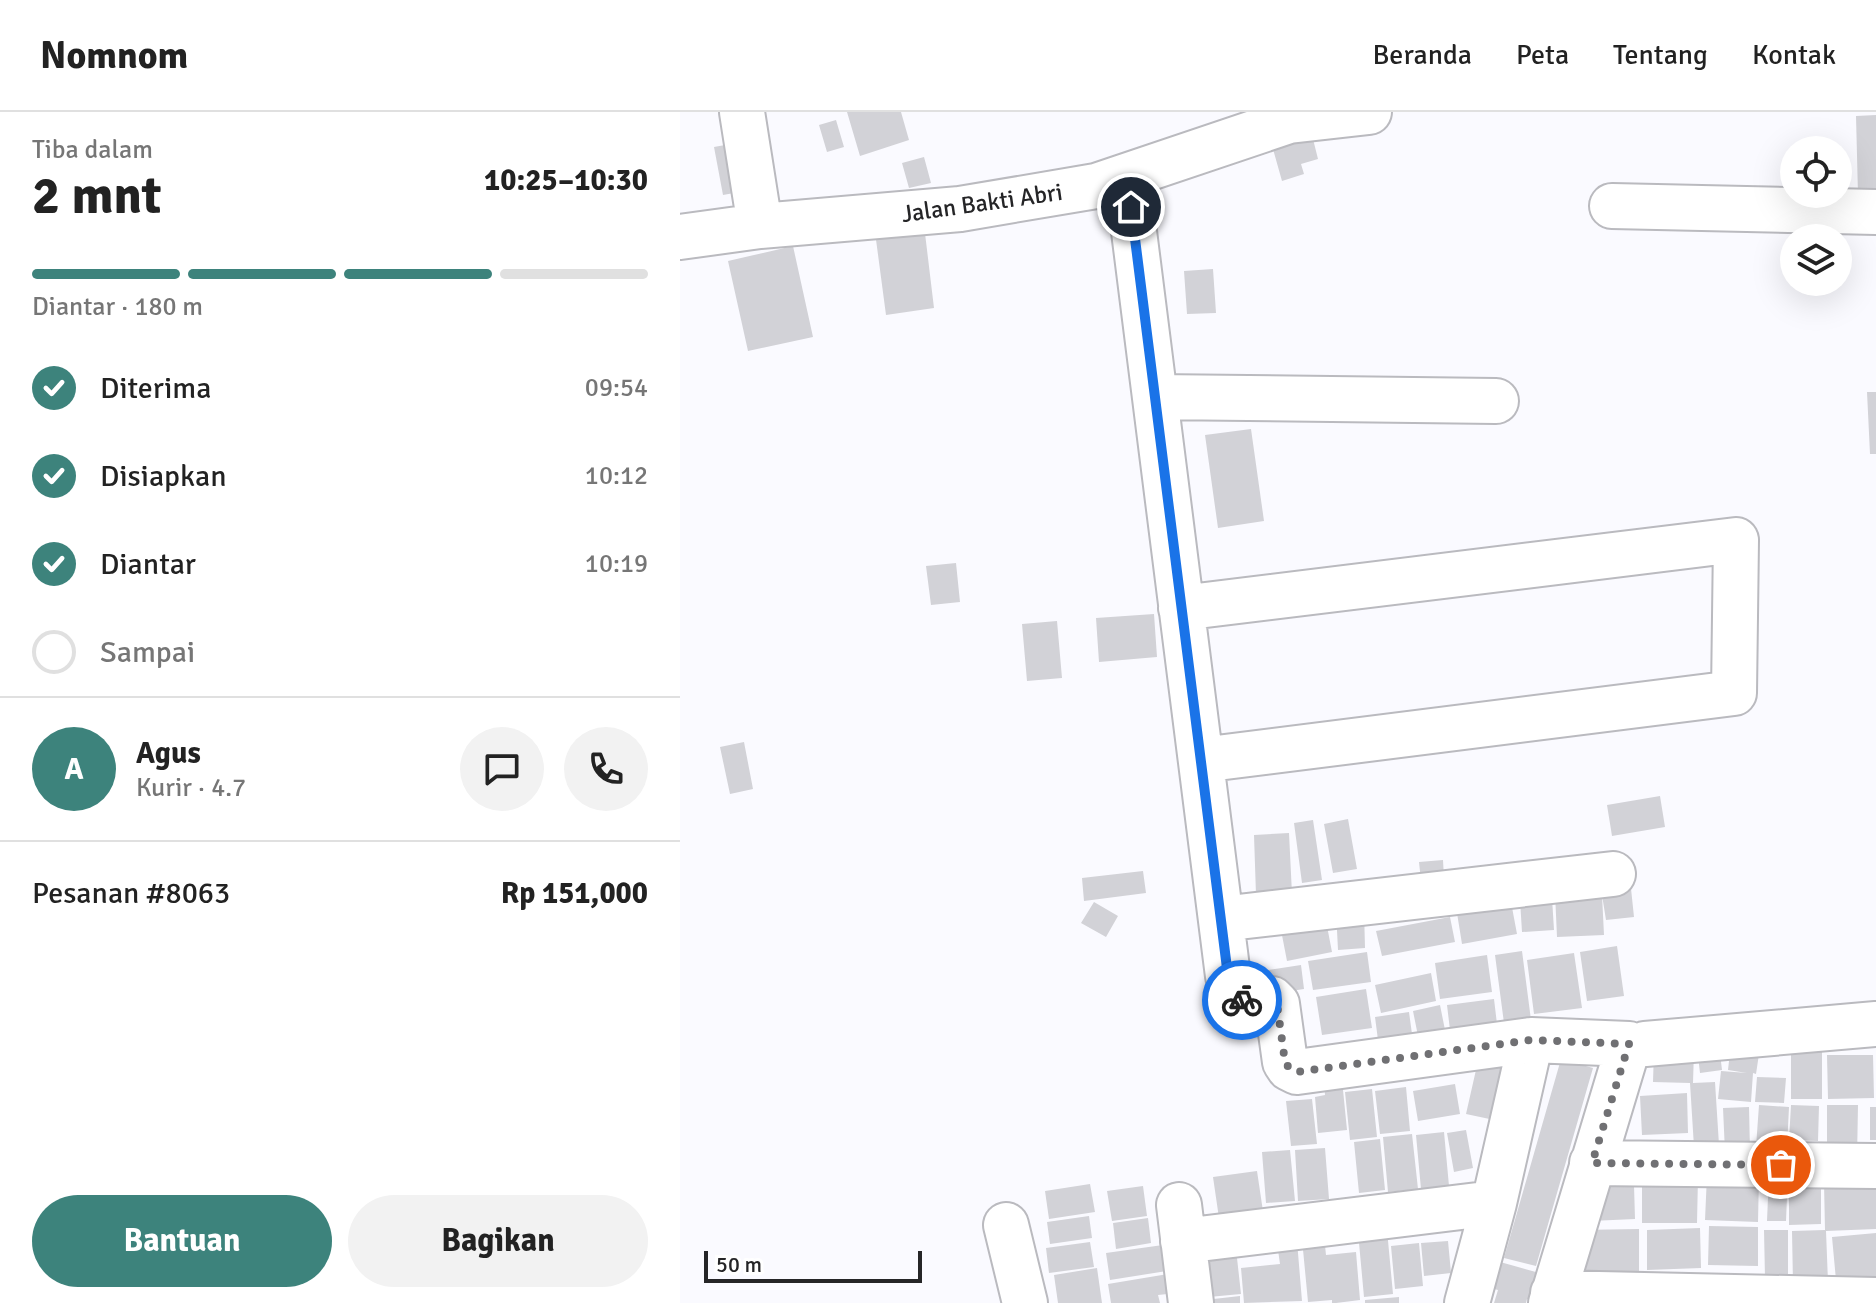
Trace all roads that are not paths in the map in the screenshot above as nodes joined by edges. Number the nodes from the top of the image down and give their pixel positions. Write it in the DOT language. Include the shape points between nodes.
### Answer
graph roads {
  1 [pos="742,112"];
  2 [pos="1369,112"];
  3 [pos="1127,176"];
  4 [pos="1612,206"];
  5 [pos="1876,212"];
  6 [pos="760,226"];
  7 [pos="680,237"];
  8 [pos="1155,397"];
  9 [pos="1496,401"];
  10 [pos="1181,608"];
  11 [pos="1201,760"];
  12 [pos="1613,874"];
  13 [pos="1221,919"];
  14 [pos="1876,1024"];
  15 [pos="1531,1040"];
  16 [pos="1645,1044"];
  17 [pos="1592,1163"];
  18 [pos="1876,1166"];
  19 [pos="1494,1203"];
  20 [pos="1006,1225"];
  21 [pos="1552,1298"];
  22 [pos="1876,1300"];
  23 [pos="1025,1303"];
  24 [pos="1191,1303"];
  25 [pos="1467,1303"];
  1 -- 6 [label="street"];
  2 -- 3 [label="street, Jalan Bakti Abri" via="1289,121"];
  3 -- 6 [label="street, Jalan Bakti Abri" via="960,209"];
  3 -- 8 [label="street"];
  4 -- 5 [label="street"];
  6 -- 7 [label="street, Jalan Bakti Abri"];
  8 -- 9 [label="street"];
  8 -- 10 [label="street"];
  10 -- 11 [label="street"];
  10 -- 11 [label="street" via="1736,540 1734,693"];
  11 -- 13 [label="street"];
  12 -- 13 [label="street"];
  13 -- 15 [label="street" via="1228,976 1245,1001 1272,999 1277,1004 1285,1062 1297,1072"];
  14 -- 16 [label="street"];
  15 -- 17 [label="street" via="1629,1044"];
  15 -- 19 [label="street"];
  17 -- 18 [label="street"];
  17 -- 21 [label="street"];
  19 -- 24 [label="street" via="1181,1223"];
  19 -- 25 [label="street"];
  20 -- 23 [label="street"];
  21 -- 22 [label="street"];
}
